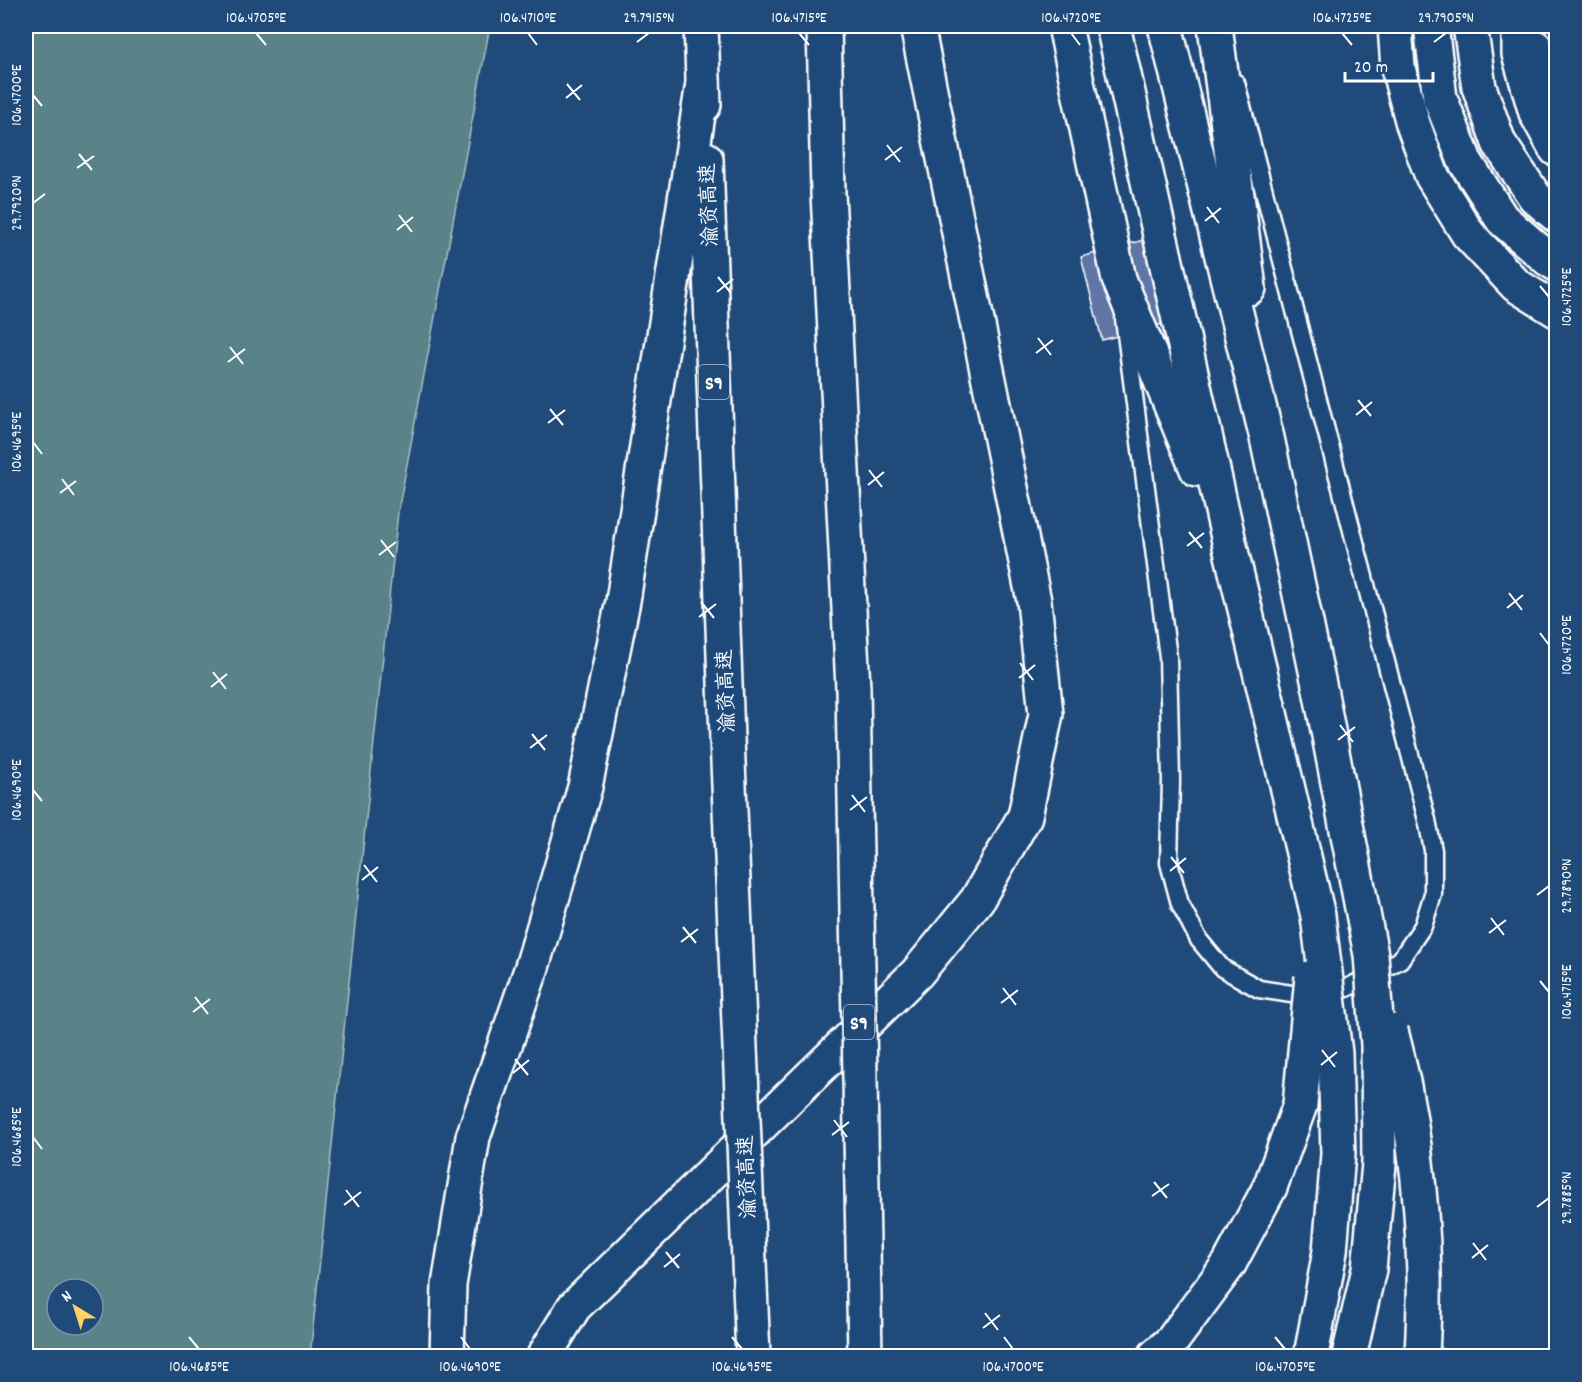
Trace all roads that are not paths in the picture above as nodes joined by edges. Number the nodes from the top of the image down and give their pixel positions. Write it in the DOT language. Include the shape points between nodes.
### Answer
graph roads {
  1 [pos="701,26"];
  2 [pos="824,26"];
  3 [pos="916,26"];
  4 [pos="1065,26"];
  5 [pos="1113,26"];
  6 [pos="1165,26"];
  7 [pos="1215,26"];
  8 [pos="1222,26"];
  9 [pos="1395,26"];
  10 [pos="1431,26"];
  11 [pos="1470,26"];
  12 [pos="1519,26"];
  13 [pos="1528,26"];
  14 [pos="704,83"];
  15 [pos="1557,94"];
  16 [pos="1557,149"];
  17 [pos="1557,215"];
  18 [pos="1557,264"];
  19 [pos="1119,279"];
  20 [pos="1516,285"];
  21 [pos="1557,310"];
  22 [pos="1557,315"];
  23 [pos="1268,438"];
  24 [pos="1232,555"];
  25 [pos="1318,916"];
  26 [pos="1371,955"];
  27 [pos="1163,1349"];
  28 [pos="447,1356"];
  29 [pos="544,1356"];
  30 [pos="753,1356"];
  31 [pos="865,1356"];
  32 [pos="1311,1356"];
  33 [pos="1349,1356"];
  34 [pos="1422,1356"];
  1 -- 14 [label="main road, 渝资高速 / S9"];
  2 -- 31 [label="main road, S9, bridge" via="828,193 853,688"];
  3 -- 29 [label="main road" via="1034,601 1046,714 1025,816 977,900 916,973 574,1307"];
  4 -- 19 [label="main road"];
  5 -- 24 [label="main road"];
  6 -- 23 [label="main road"];
  7 -- 23 [label="main road"];
  8 -- 19 [label="lane" via="1433,850 1433,894 1423,926 1400,960 1347,988 1298,995 1259,989 1222,968 1199,940 1180,904 1169,863 1168,657"];
  9 -- 20 [label="main road" via="1398,68 1432,176 1468,234"];
  10 -- 18 [label="main road" via="1440,98 1465,161 1502,219"];
  11 -- 17 [label="main road" via="1479,87 1499,143 1535,197"];
  12 -- 16 [label="main road" via="1519,54 1536,113"];
  13 -- 15 [label="main road" via="1540,66"];
  14 -- 28 [label="main road" via="618,625 585,787 532,967 473,1137 449,1285"];
  14 -- 30 [label="main road, 渝资高速 / S9, bridge"];
  19 -- 24 [label="main road"];
  20 -- 21 [label="main road"];
  20 -- 22 [label="main road"];
  23 -- 26 [label="main road, bridge"];
  24 -- 25 [label="main road, bridge"];
  25 -- 27 [label="main road, bridge" via="1300,1105 1270,1187 1229,1264"];
  25 -- 32 [label="main road, bridge" via="1335,1053 1338,1154 1330,1251"];
  26 -- 33 [label="main road, bridge" via="1378,1045 1379,1164 1369,1269"];
  26 -- 34 [label="main road, bridge" via="1398,1054 1416,1160 1424,1274"];
}
